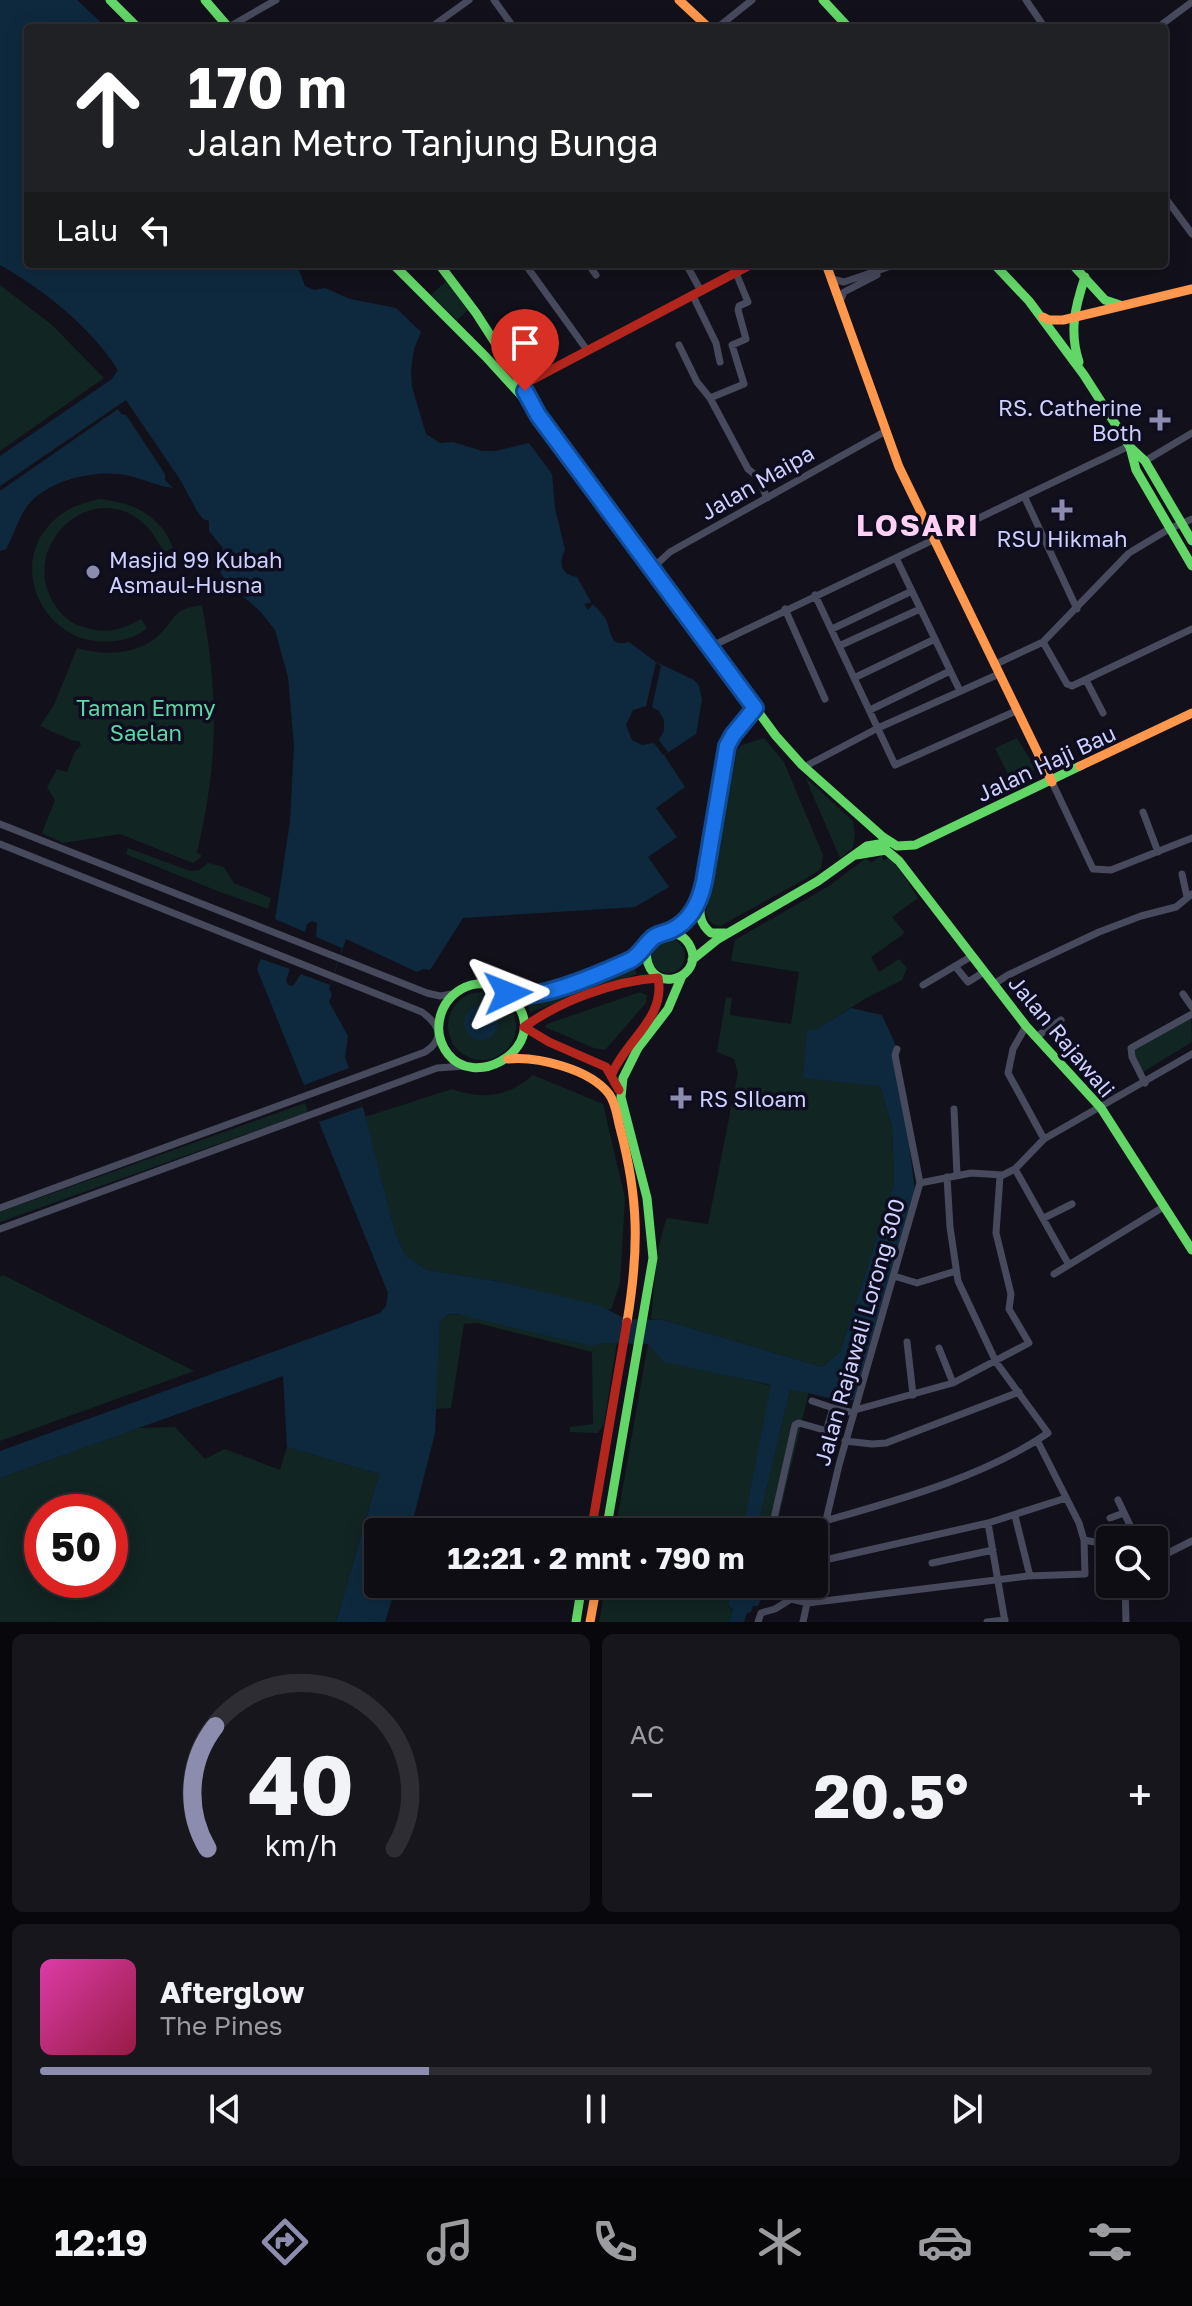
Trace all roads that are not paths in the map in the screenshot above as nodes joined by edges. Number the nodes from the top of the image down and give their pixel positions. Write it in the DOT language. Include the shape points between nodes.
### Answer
graph roads {
  1 [pos="205,0"];
  2 [pos="276,0"];
  3 [pos="469,0"];
  4 [pos="494,0"];
  5 [pos="679,0"];
  6 [pos="752,0"];
  7 [pos="823,0"];
  8 [pos="1026,0"];
  9 [pos="113,1"];
  10 [pos="1192,2"];
  11 [pos="688,10"];
  12 [pos="134,24"];
  13 [pos="225,24"];
  14 [pos="235,24"];
  15 [pos="436,24"];
  16 [pos="511,24"];
  17 [pos="698,24"];
  18 [pos="704,24"];
  19 [pos="722,24"];
  20 [pos="845,24"];
  21 [pos="1042,24"];
  22 [pos="1162,24"];
  23 [pos="1168,201"];
  24 [pos="1192,234"];
  25 [pos="397,268"];
  26 [pos="442,268"];
  27 [pos="528,268"];
  28 [pos="591,268"];
  29 [pos="687,268"];
  30 [pos="745,268"];
  31 [pos="828,268"];
  32 [pos="885,268"];
  33 [pos="889,268"];
  34 [pos="998,268"];
  35 [pos="1076,268"];
  36 [pos="736,273"];
  37 [pos="596,275"];
  38 [pos="1085,277"];
  39 [pos="832,279"];
  40 [pos="1192,289"];
  41 [pos="697,294"];
  42 [pos="841,299"];
  43 [pos="1131,304"];
  44 [pos="1040,315"];
  45 [pos="1071,317"];
  46 [pos="679,345"];
  47 [pos="587,350"];
  48 [pos="720,362"];
  49 [pos="1084,375"];
  50 [pos="526,383"];
  51 [pos="710,398"];
  52 [pos="538,415"];
  53 [pos="884,432"];
  54 [pos="1192,433"];
  55 [pos="1130,447"];
  56 [pos="1145,461"];
  57 [pos="767,498"];
  58 [pos="1025,498"];
  59 [pos="1192,519"];
  60 [pos="1181,524"];
  61 [pos="1169,529"];
  62 [pos="934,541"];
  63 [pos="1192,541"];
  64 [pos="896,558"];
  65 [pos="1192,566"];
  66 [pos="655,571"];
  67 [pos="912,591"];
  68 [pos="815,595"];
  69 [pos="785,609"];
  70 [pos="920,609"];
  71 [pos="1077,609"];
  72 [pos="832,629"];
  73 [pos="1192,629"];
  74 [pos="935,639"];
  75 [pos="1043,642"];
  76 [pos="839,646"];
  77 [pos="710,647"];
  78 [pos="996,670"];
  79 [pos="950,671"];
  80 [pos="854,678"];
  81 [pos="1086,680"];
  82 [pos="960,691"];
  83 [pos="825,699"];
  84 [pos="755,708"];
  85 [pos="870,710"];
  86 [pos="1016,711"];
  87 [pos="1103,713"];
  88 [pos="1192,713"];
  89 [pos="878,728"];
  90 [pos="804,767"];
  91 [pos="1052,782"];
  92 [pos="1143,812"];
  93 [pos="0,824"];
  94 [pos="1192,838"];
  95 [pos="891,842"];
  96 [pos="0,844"];
  97 [pos="915,845"];
  98 [pos="1158,852"];
  99 [pos="856,855"];
  100 [pos="117,870"];
  101 [pos="907,871"];
  102 [pos="1182,874"];
  103 [pos="109,888"];
  104 [pos="1190,895"];
  105 [pos="701,897"];
  106 [pos="666,932"];
  107 [pos="728,932"];
  108 [pos="648,943"];
  109 [pos="972,956"];
  110 [pos="692,960"];
  111 [pos="955,966"];
  112 [pos="984,972"];
  113 [pos="682,976"];
  114 [pos="658,978"];
  115 [pos="994,984"];
  116 [pos="923,985"];
  117 [pos="508,993"];
  118 [pos="454,994"];
  119 [pos="1183,994"];
  120 [pos="1192,1007"];
  121 [pos="1192,1014"];
  122 [pos="1061,1020"];
  123 [pos="1026,1026"];
  124 [pos="524,1027"];
  125 [pos="440,1033"];
  126 [pos="1036,1037"];
  127 [pos="897,1049"];
  128 [pos="1192,1054"];
  129 [pos="507,1060"];
  130 [pos="468,1066"];
  131 [pos="612,1074"];
  132 [pos="1145,1083"];
  133 [pos="621,1097"];
  134 [pos="1101,1108"];
  135 [pos="954,1109"];
  136 [pos="1044,1139"];
  137 [pos="1015,1169"];
  138 [pos="957,1175"];
  139 [pos="1000,1176"];
  140 [pos="947,1177"];
  141 [pos="920,1183"];
  142 [pos="1072,1204"];
  143 [pos="1165,1206"];
  144 [pos="0,1208"];
  145 [pos="1044,1218"];
  146 [pos="0,1229"];
  147 [pos="1192,1250"];
  148 [pos="1069,1265"];
  149 [pos="956,1271"];
  150 [pos="1054,1274"];
  151 [pos="894,1276"];
  152 [pos="907,1342"];
  153 [pos="939,1348"];
  154 [pos="996,1362"];
  155 [pos="953,1383"];
  156 [pos="1019,1392"];
  157 [pos="913,1395"];
  158 [pos="812,1401"];
  159 [pos="833,1408"];
  160 [pos="854,1412"];
  161 [pos="1037,1440"];
  162 [pos="845,1441"];
  163 [pos="1066,1498"];
  164 [pos="1118,1500"];
  165 [pos="1124,1513"];
  166 [pos="1015,1516"];
  167 [pos="593,1518"];
  168 [pos="608,1518"];
  169 [pos="774,1518"];
  170 [pos="826,1518"];
  171 [pos="1110,1518"];
  172 [pos="828,1520"];
  173 [pos="988,1523"];
  174 [pos="1130,1526"];
  175 [pos="1084,1540"];
  176 [pos="1192,1541"];
  177 [pos="1096,1542"];
  178 [pos="993,1550"];
  179 [pos="1168,1553"];
  180 [pos="828,1563"];
  181 [pos="932,1563"];
  182 [pos="1030,1576"];
  183 [pos="998,1580"];
  184 [pos="580,1598"];
  185 [pos="594,1598"];
  186 [pos="793,1598"];
  187 [pos="801,1598"];
  188 [pos="1125,1598"];
  189 [pos="799,1601"];
  190 [pos="1005,1621"];
  191 [pos="576,1622"];
  192 [pos="590,1622"];
  193 [pos="758,1622"];
  194 [pos="803,1622"];
  195 [pos="987,1622"];
  196 [pos="1126,1622"];
  1 -- 13 [label="main road"];
  2 -- 14 [label="street"];
  3 -- 15 [label="street"];
  4 -- 16 [label="street"];
  5 -- 11 [label="main road"];
  6 -- 19 [label="street"];
  7 -- 20 [label="main road"];
  8 -- 21 [label="street"];
  9 -- 12 [label="main road"];
  10 -- 22 [label="street"];
  11 -- 17 [label="main road"];
  11 -- 18 [label="main road"];
  23 -- 24 [label="street"];
  25 -- 52 [label="main road"];
  26 -- 50 [label="main road"];
  27 -- 47 [label="street"];
  28 -- 37 [label="street"];
  29 -- 41 [label="street"];
  30 -- 36 [label="main road"];
  31 -- 39 [label="main road"];
  32 -- 39 [label="street" via="844,282"];
  33 -- 42 [label="street" via="844,292"];
  34 -- 44 [label="main road"];
  35 -- 38 [label="main road"];
  36 -- 41 [label="main road"];
  36 -- 51 [label="street" via="748,302 738,310 746,339 732,345 744,384"];
  38 -- 43 [label="main road" via="1105,300"];
  38 -- 45 [label="main road"];
  39 -- 42 [label="main road"];
  40 -- 43 [label="main road"];
  41 -- 47 [label="main road"];
  41 -- 48 [label="street"];
  42 -- 53 [label="main road"];
  43 -- 45 [label="main road"];
  44 -- 45 [label="main road" via="1055,321"];
  44 -- 49 [label="main road"];
  45 -- 49 [label="main road"];
  46 -- 51 [label="street"];
  47 -- 50 [label="main road"];
  49 -- 55 [label="main road"];
  50 -- 52 [label="main road"];
  51 -- 57 [label="street"];
  52 -- 66 [label="main road"];
  53 -- 57 [label="street, Jalan Maipa"];
  53 -- 62 [label="main road"];
  54 -- 56 [label="street"];
  55 -- 56 [label="main road"];
  55 -- 58 [label="street"];
  55 -- 61 [label="main road" via="1136,470"];
  56 -- 60 [label="main road"];
  57 -- 66 [label="street, Jalan Maipa" via="670,552"];
  58 -- 62 [label="street"];
  58 -- 71 [label="street"];
  59 -- 60 [label="street"];
  60 -- 61 [label="street"];
  60 -- 63 [label="main road"];
  61 -- 65 [label="main road"];
  61 -- 71 [label="street" via="1129,553"];
  62 -- 64 [label="street"];
  62 -- 78 [label="main road"];
  64 -- 67 [label="street"];
  64 -- 68 [label="street"];
  66 -- 77 [label="main road"];
  67 -- 70 [label="street"];
  67 -- 72 [label="street"];
  68 -- 69 [label="street"];
  68 -- 72 [label="street"];
  69 -- 77 [label="street"];
  69 -- 83 [label="street"];
  70 -- 74 [label="street"];
  70 -- 76 [label="street"];
  71 -- 75 [label="street"];
  72 -- 76 [label="street"];
  73 -- 81 [label="street"];
  74 -- 79 [label="street"];
  74 -- 80 [label="street"];
  75 -- 78 [label="street"];
  75 -- 81 [label="street" via="1067,684"];
  76 -- 80 [label="street"];
  77 -- 84 [label="main road"];
  78 -- 82 [label="street"];
  78 -- 86 [label="main road"];
  79 -- 82 [label="street"];
  79 -- 85 [label="street"];
  80 -- 85 [label="street"];
  81 -- 87 [label="street"];
  82 -- 89 [label="street"];
  84 -- 90 [label="main road"];
  84 -- 105 [label="main road" via="727,746"];
  85 -- 89 [label="street"];
  86 -- 89 [label="street" via="895,765"];
  86 -- 91 [label="main road"];
  88 -- 91 [label="main road, Jalan Haji Bau"];
  89 -- 90 [label="street"];
  90 -- 95 [label="main road"];
  91 -- 97 [label="main road, Jalan Haji Bau"];
  91 -- 98 [label="street" via="1093,869 1111,870"];
  92 -- 98 [label="street"];
  93 -- 100 [label="street"];
  94 -- 98 [label="street"];
  95 -- 97 [label="main road"];
  95 -- 99 [label="main road" via="867,846"];
  96 -- 103 [label="street"];
  97 -- 101 [label="main road"];
  99 -- 101 [label="main road, Jalan Rajawali" via="877,850 892,854"];
  99 -- 107 [label="main road"];
  100 -- 103 [label="street"];
  100 -- 118 [label="street" via="427,993"];
  101 -- 109 [label="main road, Jalan Rajawali"];
  102 -- 104 [label="street"];
  103 -- 125 [label="street" via="422,1012"];
  104 -- 115 [label="street" via="1176,907 1099,932"];
  105 -- 106 [label="main road" via="678,926"];
  105 -- 107 [label="main road" via="703,926 714,934"];
  106 -- 108 [label="main road"];
  106 -- 110 [label="main road" via="688,941"];
  107 -- 110 [label="main road"];
  108 -- 114 [label="main road" via="646,965"];
  108 -- 117 [label="main road" via="631,960 557,988 526,996"];
  109 -- 111 [label="street"];
  109 -- 112 [label="main road, Jalan Rajawali"];
  110 -- 113 [label="main road"];
  111 -- 112 [label="street" via="968,982"];
  111 -- 116 [label="street"];
  112 -- 115 [label="main road, Jalan Rajawali"];
  113 -- 114 [label="main road"];
  113 -- 133 [label="main road" via="677,997 626,1064"];
  114 -- 124 [label="main road" via="639,979 558,1008"];
  114 -- 131 [label="main road" via="658,1008 621,1053"];
  115 -- 123 [label="main road, Jalan Rajawali"];
  117 -- 118 [label="main road" via="478,984"];
  117 -- 124 [label="main road" via="520,1007"];
  118 -- 125 [label="main road" via="441,1015"];
  119 -- 120 [label="street"];
  121 -- 132 [label="street" via="1131,1048"];
  122 -- 126 [label="street"];
  123 -- 126 [label="main road, Jalan Rajawali"];
  123 -- 136 [label="street" via="1008,1073"];
  124 -- 129 [label="main road"];
  124 -- 131 [label="main road"];
  125 -- 130 [label="main road" via="447,1051"];
  125 -- 144 [label="street" via="425,1052"];
  126 -- 134 [label="main road, Jalan Rajawali"];
  127 -- 141 [label="street"];
  128 -- 132 [label="street"];
  129 -- 130 [label="main road" via="485,1068"];
  129 -- 167 [label="main road" via="546,1061 597,1082 612,1097 632,1173 635,1273"];
  130 -- 146 [label="street" via="437,1068"];
  131 -- 133 [label="main road"];
  132 -- 134 [label="street"];
  133 -- 168 [label="main road" via="651,1224 652,1273"];
  134 -- 136 [label="street"];
  134 -- 143 [label="main road, Jalan Rajawali"];
  135 -- 138 [label="street"];
  136 -- 137 [label="street"];
  137 -- 139 [label="street"];
  137 -- 145 [label="street"];
  138 -- 139 [label="street, Jalan Rajawali Lorong 300"];
  138 -- 140 [label="street, Jalan Rajawali Lorong 300"];
  139 -- 154 [label="street" via="996,1233 1011,1294 1009,1309 1029,1343"];
  140 -- 141 [label="street, Jalan Rajawali Lorong 300"];
  140 -- 149 [label="street"];
  141 -- 151 [label="street, Jalan Rajawali Lorong 300"];
  142 -- 145 [label="street"];
  143 -- 147 [label="main road, Jalan Rajawali"];
  143 -- 148 [label="street"];
  145 -- 148 [label="street"];
  148 -- 150 [label="street"];
  149 -- 151 [label="street" via="917,1283"];
  149 -- 154 [label="street"];
  151 -- 160 [label="street, Jalan Rajawali Lorong 300"];
  152 -- 157 [label="street"];
  153 -- 155 [label="street"];
  154 -- 155 [label="street"];
  154 -- 156 [label="street"];
  155 -- 157 [label="street"];
  156 -- 161 [label="street" via="1048,1432"];
  156 -- 162 [label="street" via="886,1443"];
  157 -- 160 [label="street"];
  158 -- 159 [label="street"];
  159 -- 160 [label="street"];
  159 -- 169 [label="street" via="829,1428 795,1425"];
  160 -- 162 [label="street, Jalan Rajawali Lorong 300"];
  161 -- 163 [label="street"];
  161 -- 172 [label="street" via="929,1489"];
  162 -- 170 [label="street, Jalan Rajawali Lorong 300"];
  163 -- 166 [label="street"];
  163 -- 175 [label="street"];
  164 -- 165 [label="street"];
  165 -- 171 [label="street"];
  165 -- 174 [label="street"];
  166 -- 173 [label="street"];
  166 -- 182 [label="street"];
  173 -- 178 [label="street"];
  173 -- 180 [label="street"];
  175 -- 177 [label="street"];
  175 -- 182 [label="street" via="1085,1574"];
  176 -- 179 [label="street"];
  178 -- 181 [label="street"];
  178 -- 183 [label="street"];
  182 -- 183 [label="street"];
  183 -- 189 [label="street"];
  183 -- 190 [label="street"];
  184 -- 191 [label="main road"];
  185 -- 192 [label="main road"];
  186 -- 189 [label="street"];
  187 -- 189 [label="street"];
  188 -- 196 [label="street"];
  189 -- 193 [label="street" via="761,1613"];
  189 -- 194 [label="street"];
  190 -- 195 [label="street"];
}
